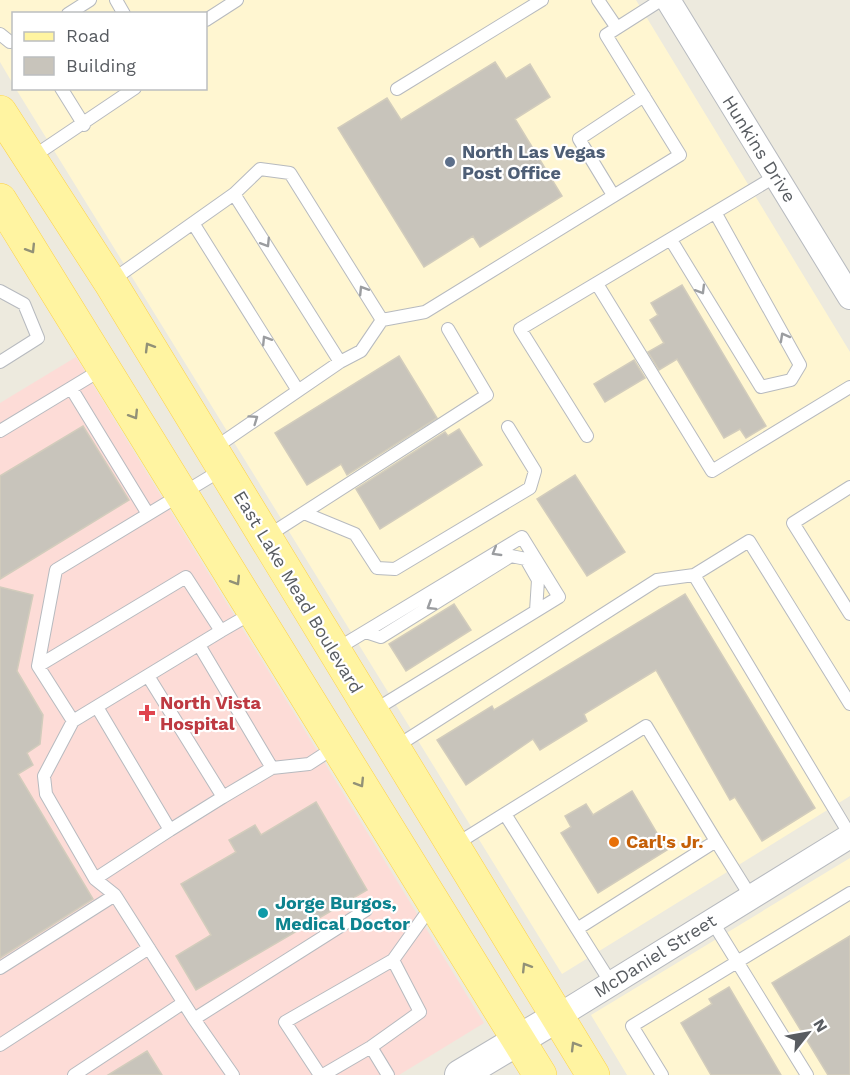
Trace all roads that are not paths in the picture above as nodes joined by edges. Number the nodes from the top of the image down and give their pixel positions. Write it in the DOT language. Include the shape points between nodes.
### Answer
graph roads {
  1 [pos="90,0"];
  2 [pos="237,0"];
  3 [pos="542,0"];
  4 [pos="598,0"];
  5 [pos="661,0"];
  6 [pos="668,0"];
  7 [pos="74,7"];
  8 [pos="207,19"];
  9 [pos="617,28"];
  10 [pos="397,89"];
  11 [pos="62,90"];
  12 [pos="132,90"];
  13 [pos="644,96"];
  14 [pos="0,112"];
  15 [pos="84,125"];
  16 [pos="29,159"];
  17 [pos="776,176"];
  18 [pos="234,194"];
  19 [pos="613,195"];
  20 [pos="716,214"];
  21 [pos="4,217"];
  22 [pos="193,223"];
  23 [pos="671,240"];
  24 [pos="110,282"];
  25 [pos="597,284"];
  26 [pos="0,291"];
  27 [pos="850,297"];
  28 [pos="382,321"];
  29 [pos="448,329"];
  30 [pos="0,362"];
  31 [pos="340,362"];
  32 [pos="105,368"];
  33 [pos="850,387"];
  34 [pos="71,388"];
  35 [pos="297,389"];
  36 [pos="508,427"];
  37 [pos="0,430"];
  38 [pos="587,436"];
  39 [pos="217,459"];
  40 [pos="850,487"];
  41 [pos="182,494"];
  42 [pos="304,513"];
  43 [pos="148,514"];
  44 [pos="265,538"];
  45 [pos="694,576"];
  46 [pos="536,611"];
  47 [pos="255,612"];
  48 [pos="850,614"];
  49 [pos="221,631"];
  50 [pos="366,632"];
  51 [pos="199,645"];
  52 [pos="334,651"];
  53 [pos="38,666"];
  54 [pos="148,676"];
  55 [pos="850,704"];
  56 [pos="97,706"];
  57 [pos="371,712"];
  58 [pos="73,721"];
  59 [pos="337,746"];
  60 [pos="393,748"];
  61 [pos="272,768"];
  62 [pos="223,797"];
  63 [pos="505,814"];
  64 [pos="170,830"];
  65 [pos="850,835"];
  66 [pos="716,841"];
  67 [pos="452,846"];
  68 [pos="94,879"];
  69 [pos="850,893"];
  70 [pos="115,895"];
  71 [pos="751,897"];
  72 [pos="434,903"];
  73 [pos="366,910"];
  74 [pos="712,921"];
  75 [pos="577,929"];
  76 [pos="149,948"];
  77 [pos="393,960"];
  78 [pos="737,962"];
  79 [pos="0,968"];
  80 [pos="611,983"];
  81 [pos="183,1003"];
  82 [pos="557,1017"];
  83 [pos="194,1019"];
  84 [pos="518,1040"];
  85 [pos="0,1045"];
  86 [pos="371,1047"];
  87 [pos="74,1075"];
  88 [pos="233,1075"];
  89 [pos="321,1075"];
  90 [pos="388,1075"];
  91 [pos="460,1075"];
  92 [pos="540,1075"];
  93 [pos="593,1075"];
  94 [pos="662,1075"];
  95 [pos="807,1075"];
  1 -- 7 [label="lane"];
  2 -- 8 [label="lane"];
  3 -- 10 [label="lane"];
  4 -- 9 [label="lane"];
  5 -- 9 [label="lane"];
  6 -- 17 [label="street, Hunkins Drive"];
  9 -- 13 [label="lane" via="606,35"];
  11 -- 15 [label="lane"];
  12 -- 15 [label="lane"];
  13 -- 19 [label="lane" via="579,138"];
  13 -- 19 [label="lane" via="680,154"];
  14 -- 16 [label="main road, East Lake Mead Boulevard"];
  15 -- 16 [label="lane"];
  16 -- 21 [label="main road" via="24,206"];
  16 -- 24 [label="main road, East Lake Mead Boulevard"];
  17 -- 20 [label="lane"];
  17 -- 27 [label="street, Hunkins Drive"];
  18 -- 22 [label="lane"];
  28 -- 18 [label="lane, one-way" via="290,173 260,169"];
  18 -- 31 [label="lane, one-way"];
  19 -- 28 [label="lane" via="425,312"];
  20 -- 23 [label="lane"];
  23 -- 20 [label="lane, one-way" via="761,387 791,380 800,365"];
  21 -- 32 [label="main road, one-way"];
  22 -- 24 [label="lane"];
  35 -- 22 [label="lane, one-way"];
  23 -- 25 [label="lane"];
  39 -- 24 [label="main road, East Lake Mead Boulevard, one-way"];
  25 -- 33 [label="lane" via="712,471"];
  25 -- 38 [label="lane" via="520,329"];
  26 -- 30 [label="lane" via="24,304 38,338"];
  28 -- 31 [label="lane" via="361,351"];
  29 -- 42 [label="lane" via="487,395"];
  31 -- 35 [label="lane"];
  32 -- 34 [label="lane"];
  32 -- 41 [label="main road, one-way"];
  34 -- 37 [label="lane"];
  34 -- 43 [label="lane"];
  39 -- 35 [label="lane, one-way"];
  36 -- 42 [label="lane" via="535,471 530,488 395,569 377,568 355,534"];
  39 -- 41 [label="lane"];
  39 -- 44 [label="main road, East Lake Mead Boulevard"];
  40 -- 48 [label="lane" via="793,523"];
  41 -- 43 [label="lane"];
  41 -- 47 [label="main road, one-way"];
  42 -- 44 [label="lane"];
  43 -- 53 [label="lane" via="56,570"];
  44 -- 52 [label="main road, East Lake Mead Boulevard"];
  45 -- 55 [label="lane" via="749,541"];
  45 -- 60 [label="lane" via="657,580"];
  45 -- 65 [label="lane"];
  46 -- 50 [label="lane, one-way" via="538,580 526,560 511,556 381,637"];
  46 -- 50 [label="lane, one-way" via="559,597 522,537"];
  46 -- 57 [label="lane"];
  47 -- 49 [label="lane"];
  47 -- 59 [label="main road"];
  49 -- 51 [label="lane"];
  49 -- 53 [label="lane" via="186,577"];
  50 -- 52 [label="lane"];
  51 -- 54 [label="lane"];
  51 -- 61 [label="lane"];
  52 -- 57 [label="main road, East Lake Mead Boulevard"];
  52 -- 59 [label="main road" via="340,708"];
  53 -- 58 [label="lane"];
  54 -- 56 [label="lane"];
  54 -- 62 [label="lane"];
  56 -- 58 [label="lane"];
  56 -- 64 [label="lane"];
  57 -- 60 [label="main road, East Lake Mead Boulevard"];
  58 -- 68 [label="lane" via="44,776 46,794"];
  59 -- 61 [label="lane" via="309,764"];
  59 -- 72 [label="main road, one-way"];
  60 -- 67 [label="main road, East Lake Mead Boulevard"];
  61 -- 62 [label="lane"];
  62 -- 64 [label="lane"];
  63 -- 66 [label="lane" via="646,726"];
  63 -- 67 [label="lane"];
  63 -- 75 [label="lane"];
  64 -- 68 [label="lane"];
  65 -- 71 [label="street, McDaniel Street"];
  66 -- 71 [label="lane"];
  66 -- 75 [label="lane"];
  82 -- 67 [label="main road, East Lake Mead Boulevard, one-way"];
  68 -- 70 [label="lane"];
  69 -- 78 [label="lane"];
  70 -- 76 [label="lane"];
  70 -- 79 [label="lane"];
  71 -- 74 [label="street, McDaniel Street"];
  72 -- 77 [label="lane"];
  72 -- 84 [label="main road"];
  73 -- 83 [label="lane"];
  74 -- 78 [label="lane"];
  74 -- 80 [label="street, McDaniel Street"];
  75 -- 80 [label="lane"];
  76 -- 81 [label="lane"];
  76 -- 85 [label="lane"];
  77 -- 86 [label="lane" via="420,1012"];
  77 -- 89 [label="lane" via="285,1022"];
  78 -- 94 [label="lane" via="632,1026"];
  78 -- 95 [label="lane"];
  80 -- 82 [label="street, McDaniel Street"];
  81 -- 83 [label="lane"];
  81 -- 87 [label="lane"];
  82 -- 84 [label="street, McDaniel Street"];
  93 -- 82 [label="main road, East Lake Mead Boulevard, one-way"];
  83 -- 88 [label="lane"];
  84 -- 91 [label="street, McDaniel Street"];
  84 -- 92 [label="main road"];
  86 -- 89 [label="lane"];
  86 -- 90 [label="lane"];
}
